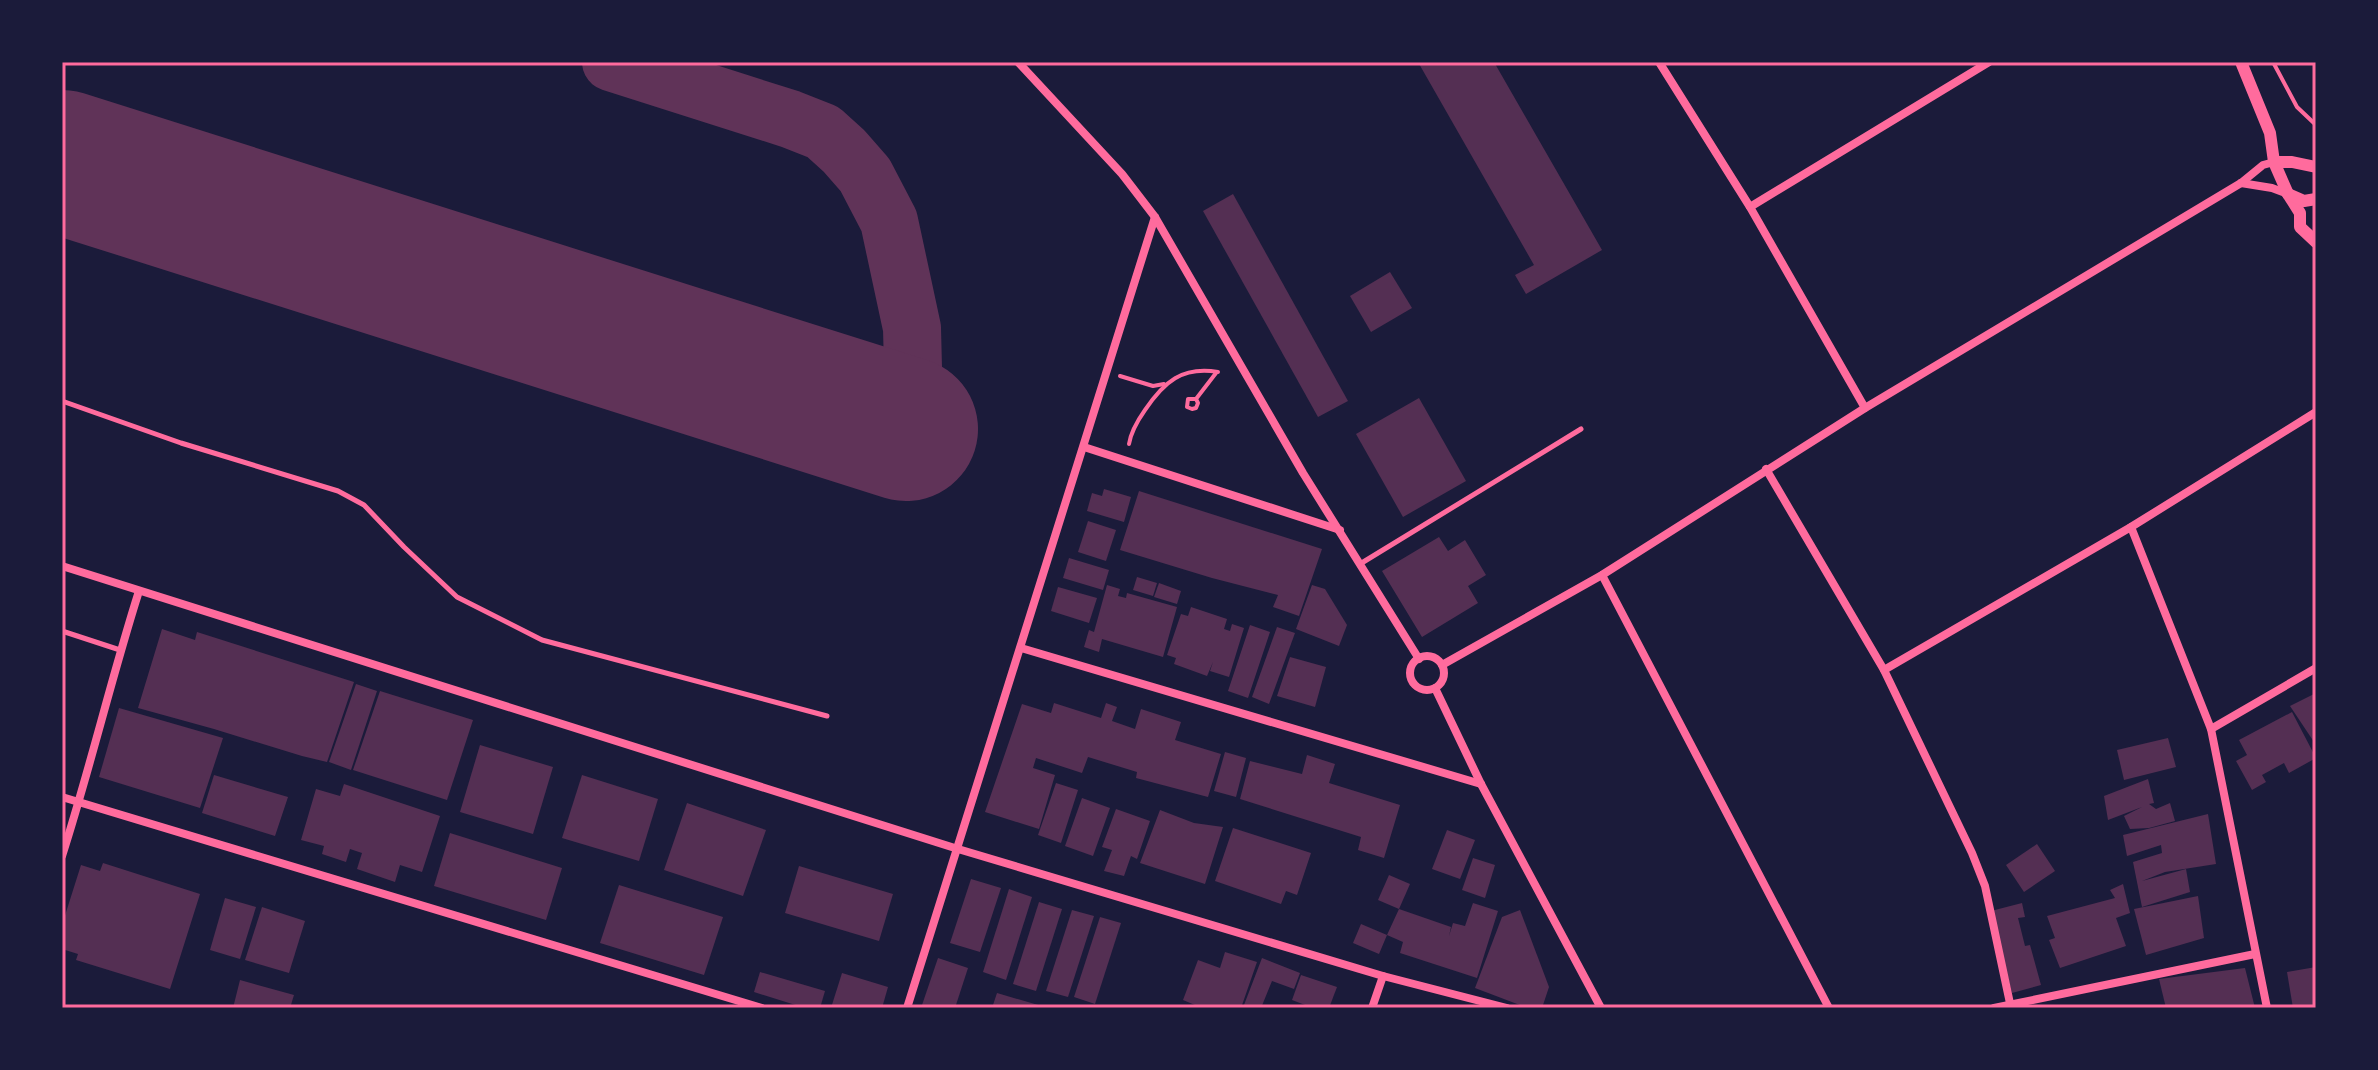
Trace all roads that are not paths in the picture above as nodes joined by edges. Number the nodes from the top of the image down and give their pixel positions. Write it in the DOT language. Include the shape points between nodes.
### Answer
graph roads {
  1 [pos="1018,62"];
  2 [pos="1659,62"];
  3 [pos="1989,62"];
  4 [pos="2241,62"];
  5 [pos="2270,133"];
  6 [pos="2274,162"];
  7 [pos="2292,162"];
  8 [pos="2316,167"];
  9 [pos="2241,183"];
  10 [pos="2288,194"];
  11 [pos="2316,199"];
  12 [pos="1750,207"];
  13 [pos="1155,217"];
  14 [pos="2316,242"];
  15 [pos="62,401"];
  16 [pos="1865,408"];
  17 [pos="2316,412"];
  18 [pos="1581,429"];
  19 [pos="1084,447"];
  20 [pos="1766,469"];
  21 [pos="2131,527"];
  22 [pos="1340,530"];
  23 [pos="1360,564"];
  24 [pos="62,566"];
  25 [pos="1602,575"];
  26 [pos="139,591"];
  27 [pos="62,631"];
  28 [pos="1021,648"];
  29 [pos="120,650"];
  30 [pos="1419,659"];
  31 [pos="1442,665"];
  32 [pos="2316,668"];
  33 [pos="1884,670"];
  34 [pos="1435,688"];
  35 [pos="827,716"];
  36 [pos="2211,729"];
  37 [pos="1481,784"];
  38 [pos="62,797"];
  39 [pos="79,802"];
  40 [pos="958,849"];
  41 [pos="62,856"];
  42 [pos="2255,954"];
  43 [pos="1383,976"];
  44 [pos="2011,1006"];
  45 [pos="762,1008"];
  46 [pos="907,1008"];
  47 [pos="1372,1008"];
  48 [pos="1507,1008"];
  49 [pos="1601,1008"];
  50 [pos="1829,1008"];
  51 [pos="1994,1008"];
  52 [pos="2267,1008"];
  1 -- 13 [label="street"];
  2 -- 12 [label="street"];
  3 -- 12 [label="street"];
  4 -- 5 [label="street"];
  5 -- 6 [label="street"];
  5 -- 7 [label="street"];
  6 -- 7 [label="street"];
  6 -- 9 [label="street"];
  6 -- 10 [label="street"];
  7 -- 8 [label="street"];
  9 -- 10 [label="street"];
  9 -- 16 [label="street"];
  10 -- 11 [label="street" via="2304,201"];
  10 -- 14 [label="street" via="2300,213 2300,227"];
  12 -- 16 [label="street"];
  13 -- 19 [label="street"];
  13 -- 22 [label="street"];
  15 -- 35 [label="lane" via="338,491 364,505 457,597 542,640"];
  16 -- 20 [label="street"];
  17 -- 21 [label="street"];
  18 -- 23 [label="lane"];
  19 -- 22 [label="street"];
  19 -- 28 [label="street"];
  20 -- 25 [label="street"];
  20 -- 33 [label="street"];
  21 -- 33 [label="street"];
  21 -- 36 [label="street"];
  22 -- 23 [label="street"];
  23 -- 30 [label="street"];
  24 -- 26 [label="street"];
  25 -- 31 [label="street"];
  25 -- 50 [label="street"];
  26 -- 29 [label="street"];
  26 -- 40 [label="street"];
  27 -- 29 [label="lane"];
  28 -- 37 [label="street"];
  28 -- 40 [label="street"];
  29 -- 39 [label="street"];
  30 -- 31 [label="street" via="1429,657"];
  30 -- 34 [label="street" via="1410,673 1414,684 1424,690"];
  31 -- 34 [label="street" via="1442,681"];
  32 -- 36 [label="street"];
  33 -- 44 [label="street" via="1985,886"];
  34 -- 37 [label="street"];
  36 -- 42 [label="street"];
  37 -- 49 [label="street"];
  38 -- 39 [label="street"];
  39 -- 41 [label="street"];
  39 -- 45 [label="street"];
  40 -- 43 [label="street"];
  40 -- 46 [label="street"];
  42 -- 44 [label="street"];
  42 -- 52 [label="street"];
  43 -- 47 [label="street"];
  43 -- 48 [label="street"];
  44 -- 51 [label="street"];
}
